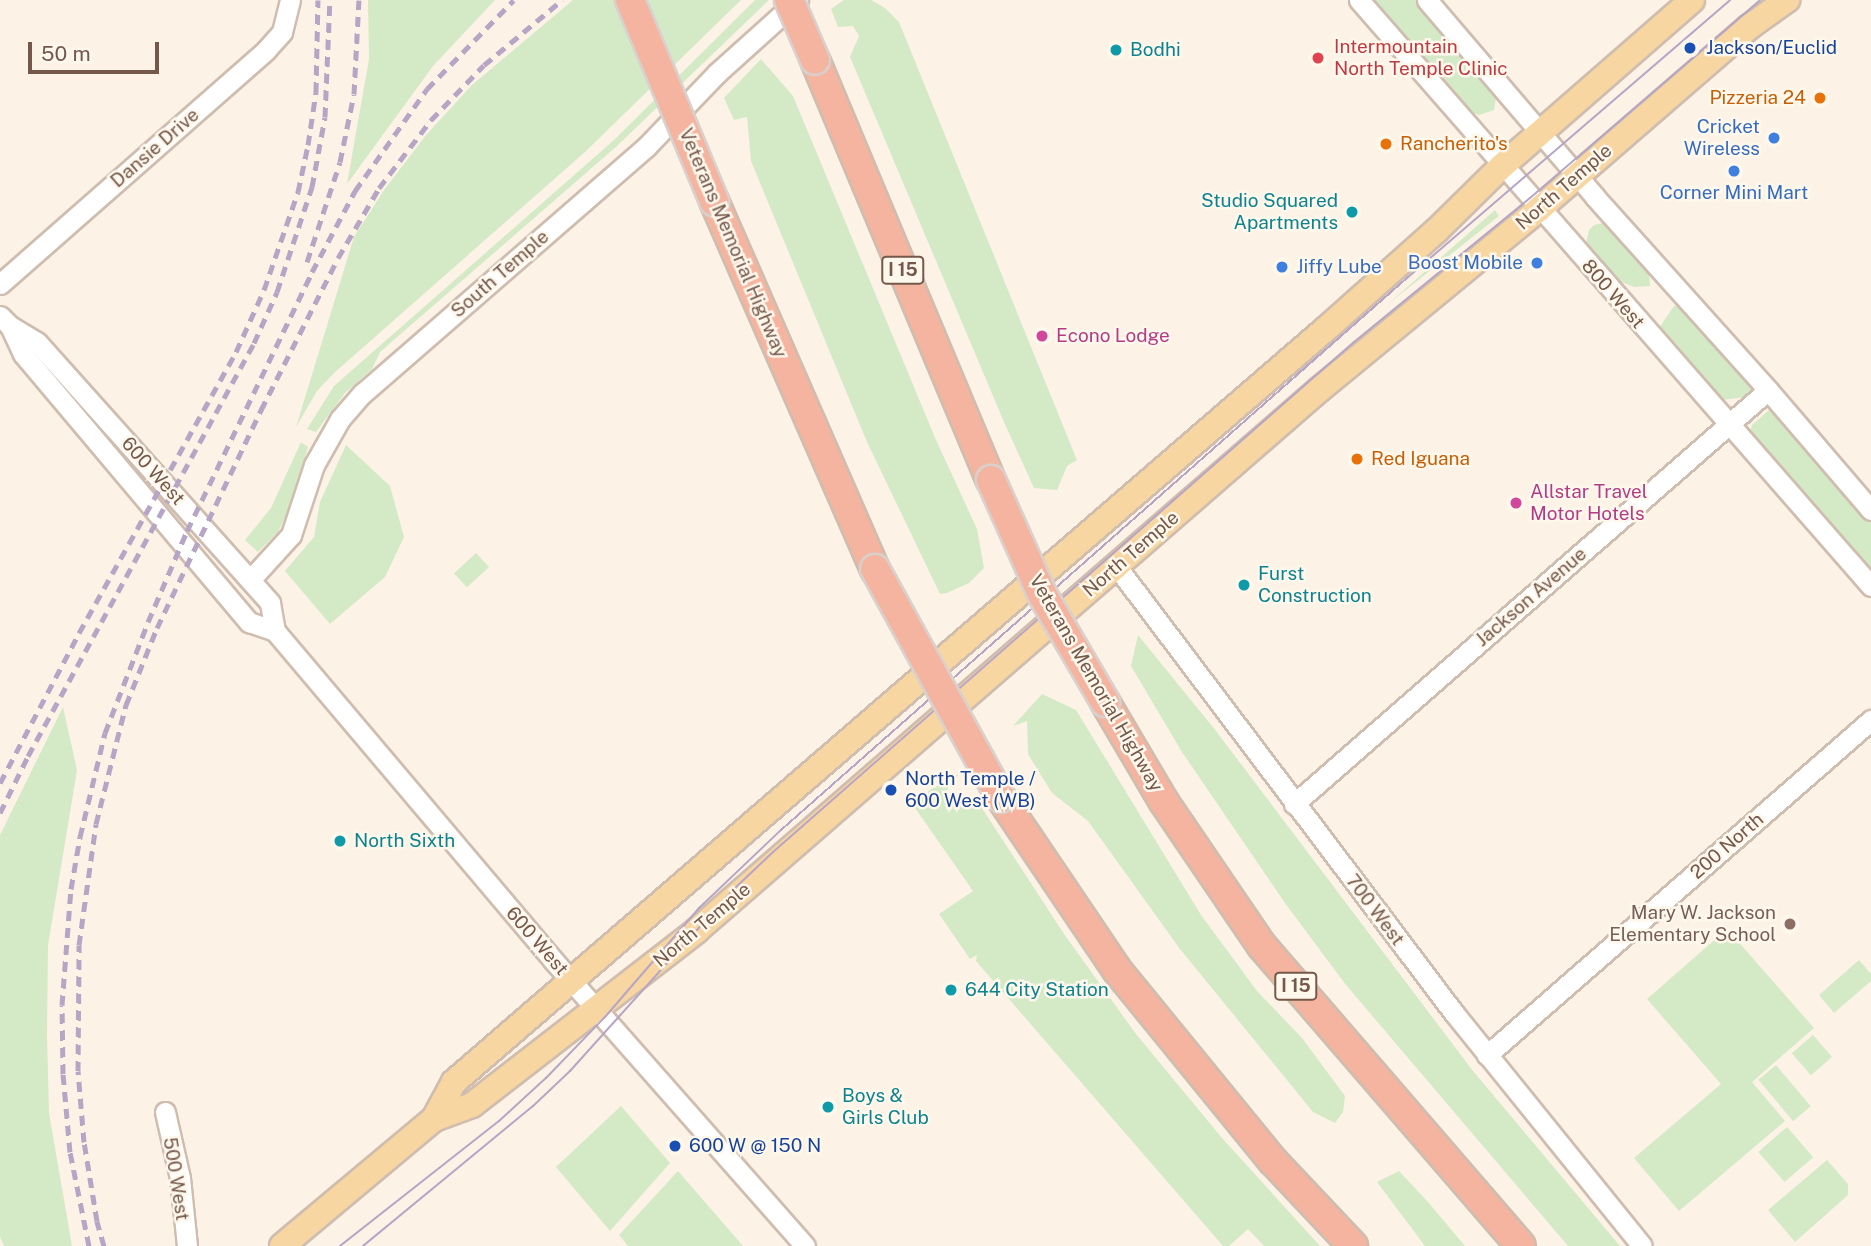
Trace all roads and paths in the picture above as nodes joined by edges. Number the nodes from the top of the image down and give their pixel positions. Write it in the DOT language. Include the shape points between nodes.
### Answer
graph roads {
  1 [pos="290,0"];
  2 [pos="630,0"];
  3 [pos="789,0"];
  4 [pos="798,0"];
  5 [pos="1359,0"];
  6 [pos="1427,0"];
  7 [pos="1692,0"];
  8 [pos="1787,0"];
  9 [pos="1540,132"];
  10 [pos="1502,166"];
  11 [pos="1577,176"];
  12 [pos="1539,209"];
  13 [pos="0,284"];
  14 [pos="5,321"];
  15 [pos="1768,390"];
  16 [pos="1727,425"];
  17 [pos="1871,510"];
  18 [pos="1117,567"];
  19 [pos="250,580"];
  20 [pos="1871,586"];
  21 [pos="275,631"];
  22 [pos="1871,720"];
  23 [pos="1294,804"];
  24 [pos="571,979"];
  25 [pos="597,1008"];
  26 [pos="1487,1055"];
  27 [pos="164,1112"];
  28 [pos="434,1119"];
  29 [pos="187,1246"];
  30 [pos="282,1246"];
  31 [pos="805,1246"];
  32 [pos="1353,1246"];
  33 [pos="1521,1246"];
  34 [pos="1642,1246"];
  1 -- 13 [label="street, Dansie Drive" via="282,33 266,50"];
  2 -- 32 [label="highway, Veterans Memorial Highway, bridge" via="874,569 1001,799 1117,970 1273,1161"];
  3 -- 33 [label="highway, Veterans Memorial Highway / I 15, bridge" via="1042,594 1105,702 1164,802 1262,946"];
  4 -- 19 [label="street, South Temple" via="717,73 646,147 363,393 340,419 314,464 290,535"];
  5 -- 10 [label="street, 800 West"];
  6 -- 9 [label="street"];
  7 -- 9 [label="main road, North Temple"];
  8 -- 11 [label="main road, North Temple" via="1749,27"];
  9 -- 10 [label="main road, North Temple"];
  9 -- 11 [label="street"];
  10 -- 12 [label="street, 800 West"];
  10 -- 24 [label="main road, North Temple" via="1289,361"];
  11 -- 12 [label="main road, North Temple"];
  11 -- 15 [label="street"];
  12 -- 16 [label="street, 800 West"];
  12 -- 18 [label="main road, North Temple" via="1320,389"];
  14 -- 19 [label="street, 600 West" via="37,342"];
  14 -- 21 [label="street, 600 West" via="23,354 249,622"];
  15 -- 16 [label="street, Jackson Avenue"];
  15 -- 17 [label="street"];
  16 -- 20 [label="street, 800 West"];
  16 -- 23 [label="street, Jackson Avenue"];
  18 -- 23 [label="street, 700 West"];
  18 -- 25 [label="main road, North Temple" via="696,931"];
  19 -- 21 [label="street, 600 West" via="270,603"];
  21 -- 24 [label="street, 600 West"];
  22 -- 26 [label="street, 200 North"];
  23 -- 26 [label="street, 700 West"];
  24 -- 25 [label="street, 600 West"];
  24 -- 28 [label="main road, North Temple" via="454,1082"];
  25 -- 28 [label="main road, North Temple" via="472,1105"];
  25 -- 31 [label="street, 600 West"];
  26 -- 34 [label="street, 700 West"];
  27 -- 29 [label="street, 500 West" via="180,1178"];
  28 -- 30 [label="main road, North Temple"];
}
